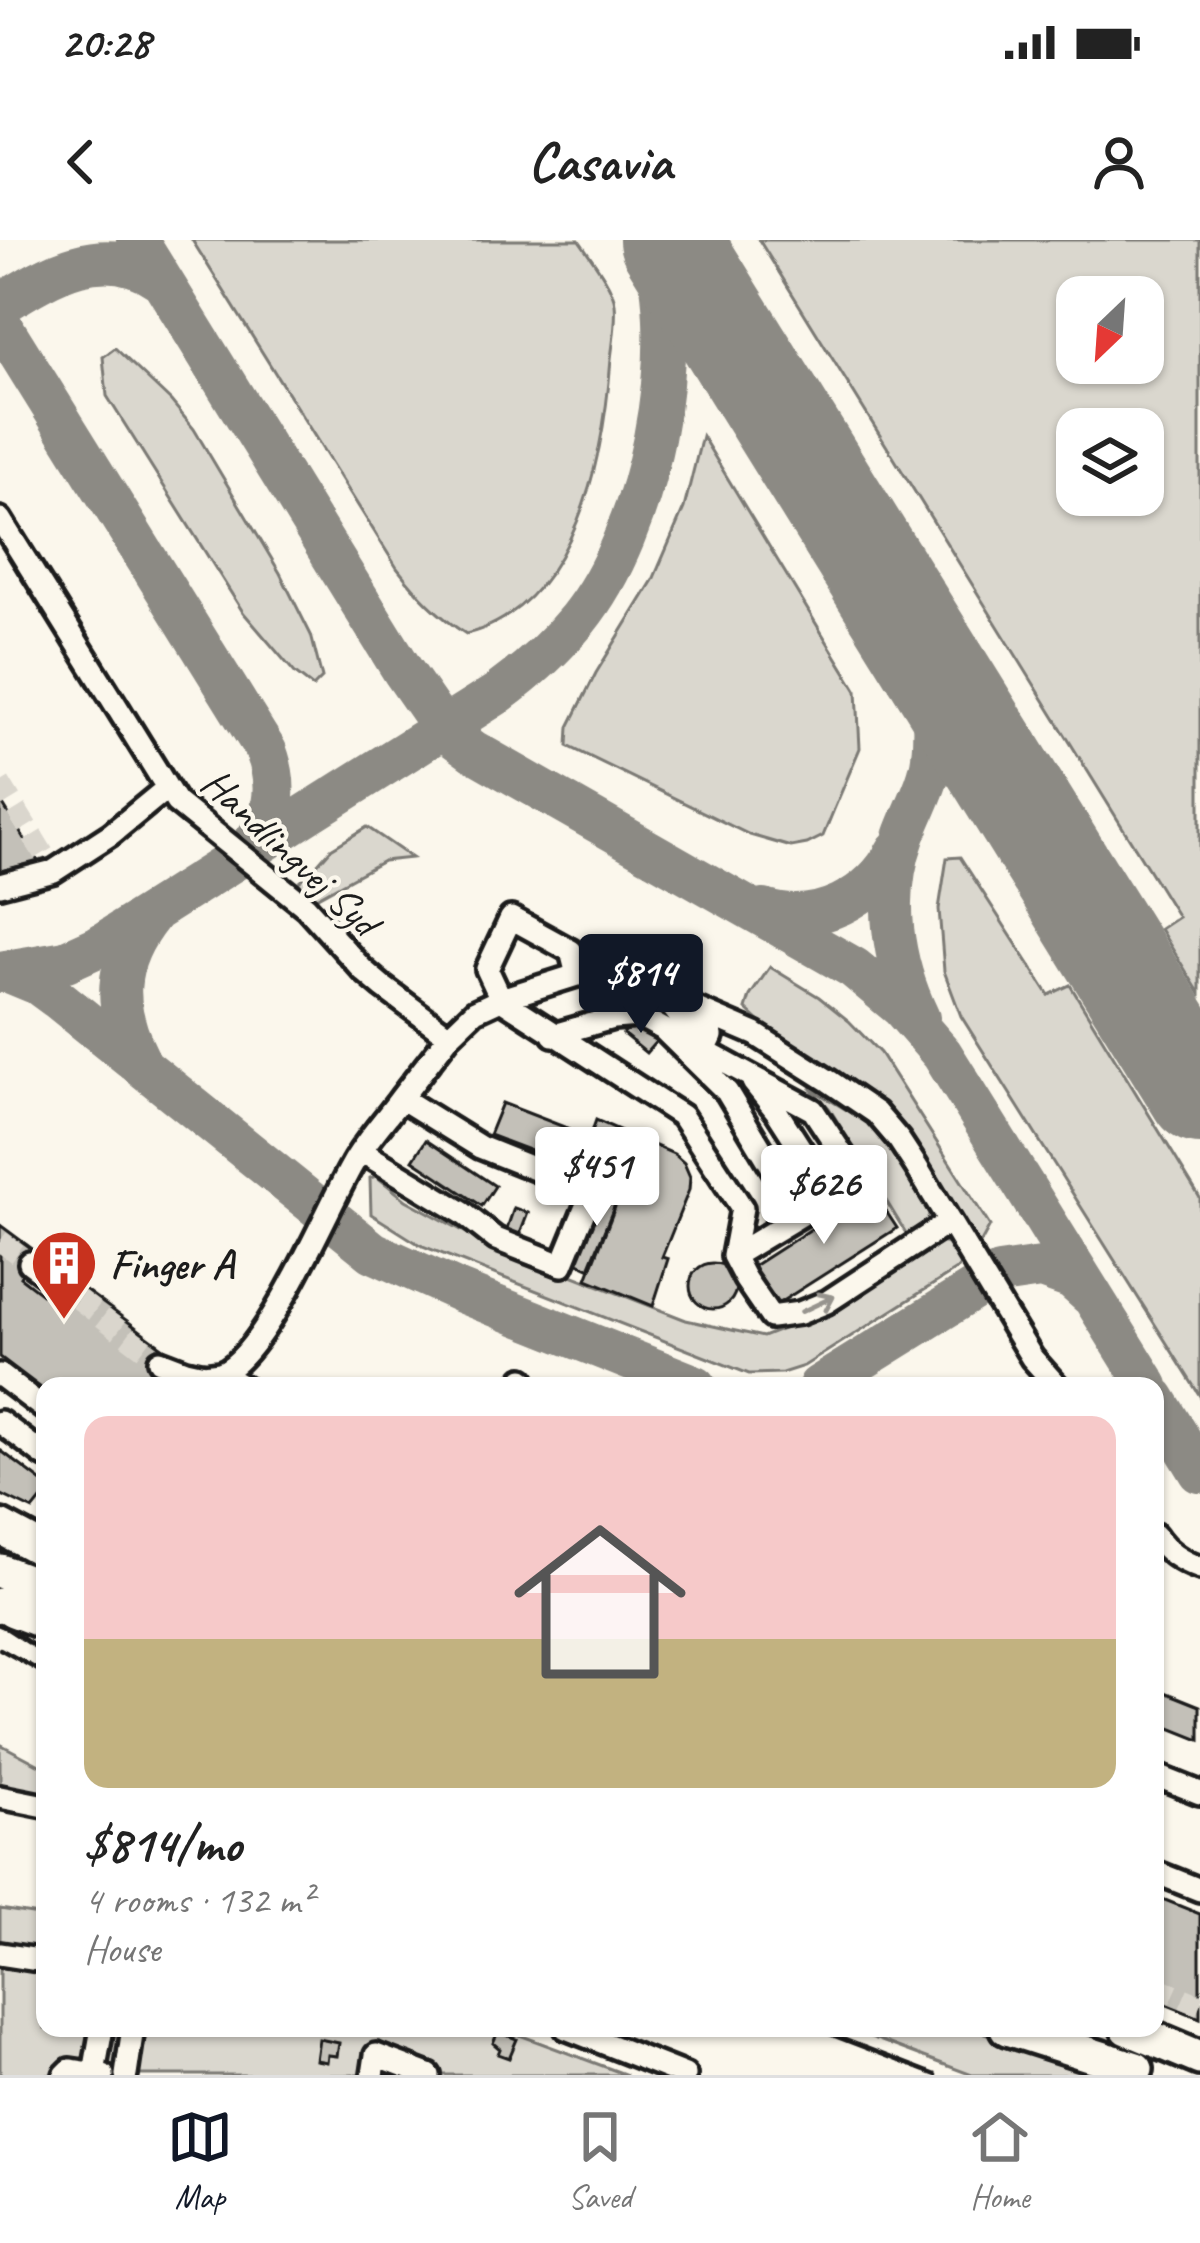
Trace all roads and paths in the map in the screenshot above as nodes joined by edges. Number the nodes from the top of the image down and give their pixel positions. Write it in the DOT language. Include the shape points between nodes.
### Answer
graph roads {
  1 [pos="0,519"];
  2 [pos="167,788"];
  3 [pos="0,885"];
  4 [pos="578,975"];
  5 [pos="662,994"];
  6 [pos="501,999"];
  7 [pos="738,1027"];
  8 [pos="663,1029"];
  9 [pos="553,1035"];
  10 [pos="449,1036"];
  11 [pos="713,1055"];
  12 [pos="745,1072"];
  13 [pos="401,1098"];
  14 [pos="362,1151"];
  15 [pos="831,1196"];
  16 [pos="801,1215"];
  17 [pos="949,1222"];
  18 [pos="734,1256"];
  19 [pos="30,1263"];
  20 [pos="53,1280"];
  21 [pos="165,1363"];
  22 [pos="220,1373"];
  23 [pos="0,1375"];
  24 [pos="227,1377"];
  25 [pos="1049,1377"];
  26 [pos="36,1402"];
  27 [pos="0,1407"];
  28 [pos="0,1422"];
  29 [pos="36,1433"];
  30 [pos="36,1449"];
  31 [pos="0,1527"];
  32 [pos="36,1546"];
  33 [pos="1164,1547"];
  34 [pos="1200,1568"];
  35 [pos="0,1571"];
  36 [pos="36,1585"];
  37 [pos="0,1605"];
  38 [pos="36,1619"];
  39 [pos="1164,1779"];
  40 [pos="1164,1792"];
  41 [pos="1200,1793"];
  42 [pos="0,1797"];
  43 [pos="36,1804"];
  44 [pos="1200,1806"];
  45 [pos="1164,1862"];
  46 [pos="1164,1876"];
  47 [pos="1200,1876"];
  48 [pos="1200,1890"];
  49 [pos="0,1954"];
  50 [pos="36,1960"];
  51 [pos="101,2037"];
  52 [pos="132,2037"];
  53 [pos="589,2037"];
  54 [pos="1035,2037"];
  55 [pos="1060,2037"];
  56 [pos="1150,2037"];
  57 [pos="1200,2057"];
  58 [pos="1144,2072"];
  59 [pos="99,2074"];
  60 [pos="64,2075"];
  61 [pos="126,2075"];
  62 [pos="373,2075"];
  63 [pos="429,2075"];
  64 [pos="685,2075"];
  1 -- 2 [label="street, Handlingvej Syd"];
  2 -- 3 [label="street" via="54,871"];
  2 -- 10 [label="street, Handlingvej Syd" via="306,907 373,979"];
  4 -- 5 [label="street" via="624,978"];
  4 -- 6 [label="street"];
  4 -- 6 [label="street" via="571,951 511,918 487,970"];
  5 -- 7 [label="street"];
  5 -- 11 [label="street" via="684,1022 712,1036"];
  6 -- 9 [label="street"];
  6 -- 10 [label="street"];
  7 -- 11 [label="street"];
  7 -- 17 [label="street" via="876,1114"];
  8 -- 9 [label="street" via="639,1016"];
  8 -- 11 [label="street"];
  8 -- 16 [label="street" via="727,1092"];
  9 -- 18 [label="street" via="682,1116 742,1208"];
  10 -- 13 [label="street"];
  11 -- 12 [label="street"];
  12 -- 15 [label="street"];
  12 -- 15 [label="street" via="813,1110 858,1178"];
  13 -- 14 [label="street"];
  13 -- 14 [label="street" via="480,1147 592,1192 562,1265 496,1239"];
  14 -- 22 [label="street" via="267,1323 244,1357"];
  15 -- 16 [label="street"];
  16 -- 18 [label="street"];
  18 -- 17 [label="street, one-way" via="771,1317 800,1313"];
  17 -- 25 [label="street"];
  19 -- 20 [label="street"];
  21 -- 22 [label="street"];
  22 -- 24 [label="street"];
  23 -- 26 [label="street"];
  27 -- 29 [label="street"];
  28 -- 30 [label="street"];
  31 -- 32 [label="highway"];
  33 -- 34 [label="street"];
  35 -- 36 [label="highway"];
  37 -- 38 [label="highway"];
  39 -- 41 [label="street"];
  40 -- 44 [label="street"];
  42 -- 43 [label="street"];
  45 -- 47 [label="street"];
  46 -- 48 [label="street"];
  49 -- 50 [label="street"];
  51 -- 59 [label="street"];
  52 -- 61 [label="street"];
  53 -- 64 [label="street"];
  54 -- 58 [label="highway"];
  55 -- 58 [label="highway"];
  56 -- 57 [label="highway"];
  59 -- 60 [label="street"];
  62 -- 63 [label="street" via="376,2055"];
}
